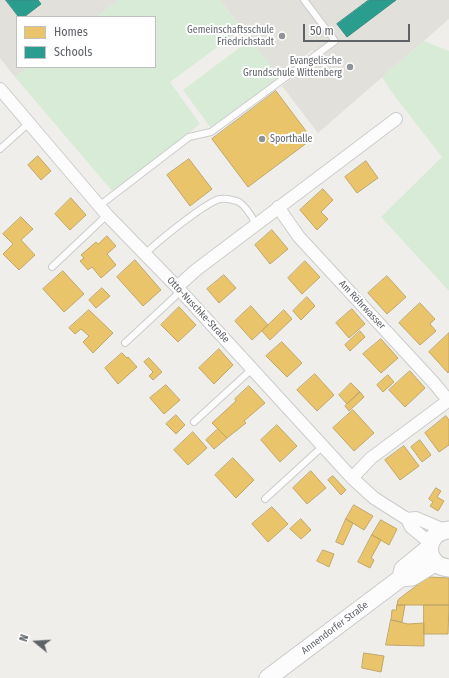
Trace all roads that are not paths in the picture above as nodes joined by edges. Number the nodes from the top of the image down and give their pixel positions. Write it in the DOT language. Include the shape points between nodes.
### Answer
graph roads {
  1 [pos="304,0"];
  2 [pos="0,89"];
  3 [pos="396,119"];
  4 [pos="29,123"];
  5 [pos="0,149"];
  6 [pos="99,206"];
  7 [pos="278,207"];
  8 [pos="107,215"];
  9 [pos="256,224"];
  10 [pos="145,254"];
  11 [pos="52,267"];
  12 [pos="179,289"];
  13 [pos="125,344"];
  14 [pos="252,369"];
  15 [pos="449,400"];
  16 [pos="194,422"];
  17 [pos="323,446"];
  18 [pos="352,478"];
  19 [pos="266,499"];
  20 [pos="407,520"];
  21 [pos="446,530"];
  22 [pos="430,545"];
  23 [pos="442,566"];
  24 [pos="402,578"];
  25 [pos="268,678"];
  1 -- 6 [label="lane" via="335,41 211,132 189,137"];
  2 -- 4 [label="street, Otto-Nuschke-Straße"];
  3 -- 7 [label="street"];
  4 -- 5 [label="lane"];
  4 -- 6 [label="street, Otto-Nuschke-Straße"];
  6 -- 8 [label="street, Otto-Nuschke-Straße"];
  7 -- 9 [label="street"];
  7 -- 15 [label="street, Am Röhrwasser" via="299,237"];
  8 -- 10 [label="street, Otto-Nuschke-Straße"];
  8 -- 11 [label="lane"];
  9 -- 10 [label="lane" via="241,203 221,199 200,210"];
  9 -- 12 [label="street" via="196,270"];
  10 -- 12 [label="street, Otto-Nuschke-Straße"];
  12 -- 13 [label="lane"];
  12 -- 14 [label="street, Otto-Nuschke-Straße"];
  14 -- 16 [label="lane"];
  14 -- 17 [label="street, Otto-Nuschke-Straße"];
  15 -- 18 [label="street, Am Röhrwasser" via="371,458"];
  17 -- 18 [label="street, Otto-Nuschke-Straße"];
  17 -- 19 [label="lane"];
  18 -- 20 [label="street, Otto-Nuschke-Straße" via="374,498"];
  20 -- 21 [label="street, Otto-Nuschke-Straße" via="416,518"];
  20 -- 22 [label="street, Otto-Nuschke-Straße" via="410,527"];
  21 -- 22 [label="main road, Annendorfer Straße" via="434,536"];
  22 -- 23 [label="main road" via="431,556"];
  22 -- 24 [label="main road, Annendorfer Straße" via="403,569"];
  23 -- 24 [label="main road, Annendorfer Straße"];
  24 -- 25 [label="main road, Annendorfer Straße"];
}
